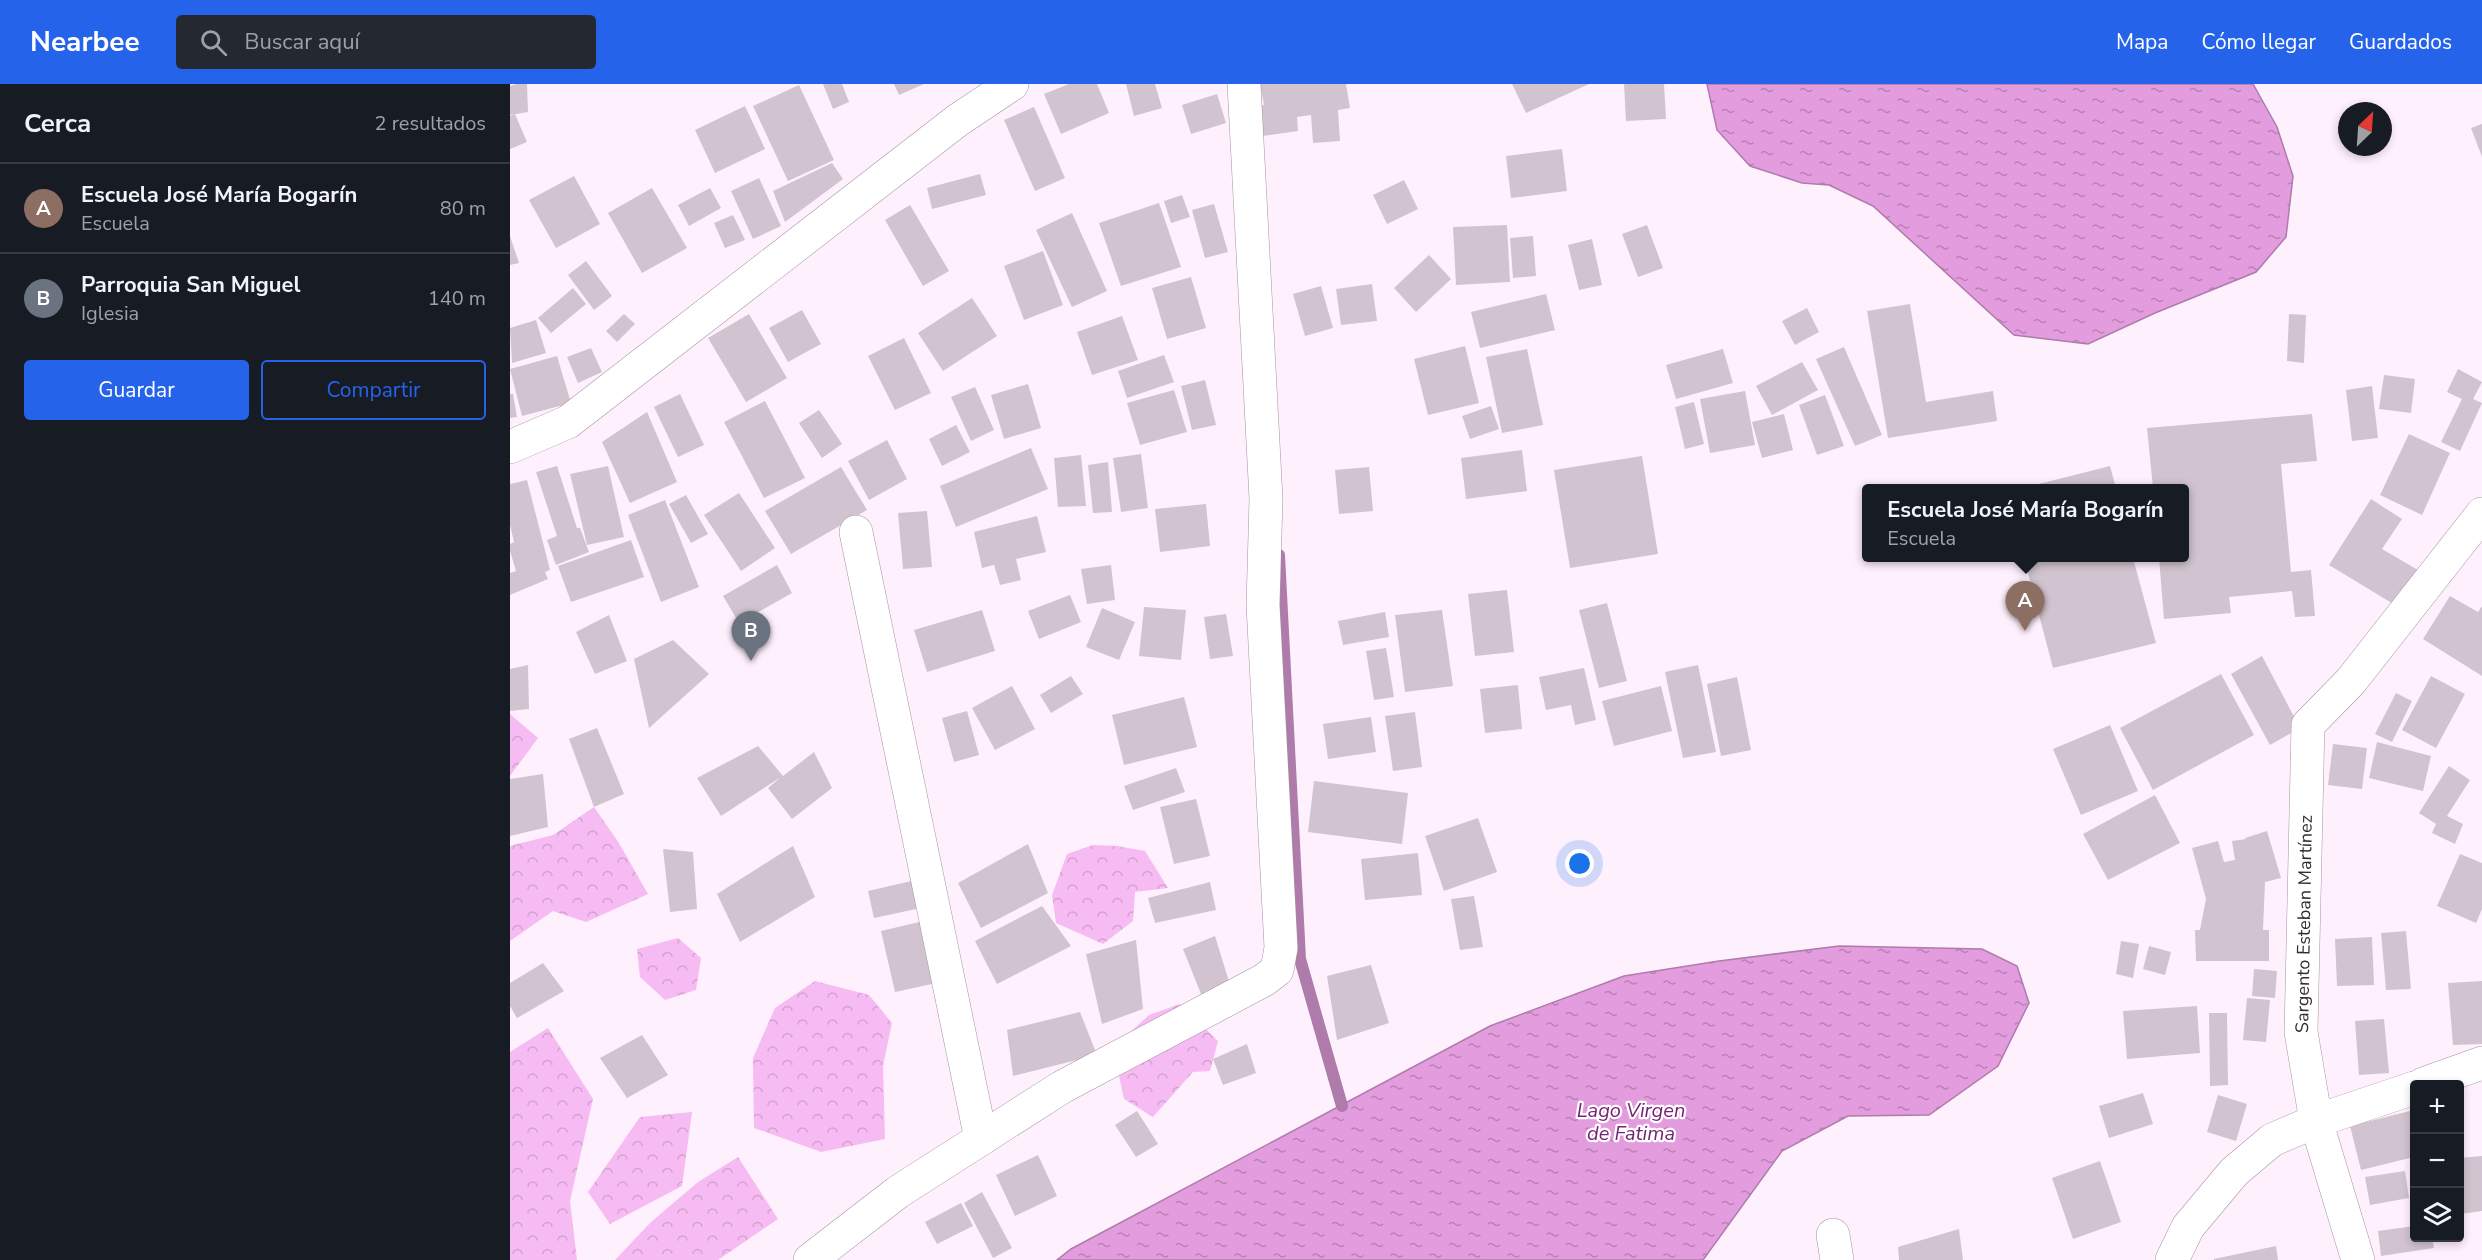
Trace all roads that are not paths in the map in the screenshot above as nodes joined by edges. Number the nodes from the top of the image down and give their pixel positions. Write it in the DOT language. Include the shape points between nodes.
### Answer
graph roads {
  1 [pos="1011,84"];
  2 [pos="1244,84"];
  3 [pos="510,447"];
  4 [pos="2482,514"];
  5 [pos="856,532"];
  6 [pos="2482,1063"];
  7 [pos="2434,1080"];
  8 [pos="2410,1090"];
  9 [pos="2316,1121"];
  10 [pos="981,1139"];
  11 [pos="810,1260"];
  12 [pos="2172,1260"];
  13 [pos="2358,1260"];
  1 -- 3 [label="street" via="958,120 568,422"];
  2 -- 10 [label="street" via="1266,499 1263,605 1281,948 1277,970 1062,1087"];
  4 -- 9 [label="street, Sargento Esteban Martínez" via="2352,681 2308,725 2301,1032"];
  5 -- 10 [label="street"];
  6 -- 7 [label="street"];
  8 -- 9 [label="street"];
  9 -- 12 [label="street" via="2272,1140 2234,1172 2188,1227"];
  9 -- 13 [label="street, Sargento Esteban Martínez"];
  10 -- 11 [label="street" via="898,1192"];
}
